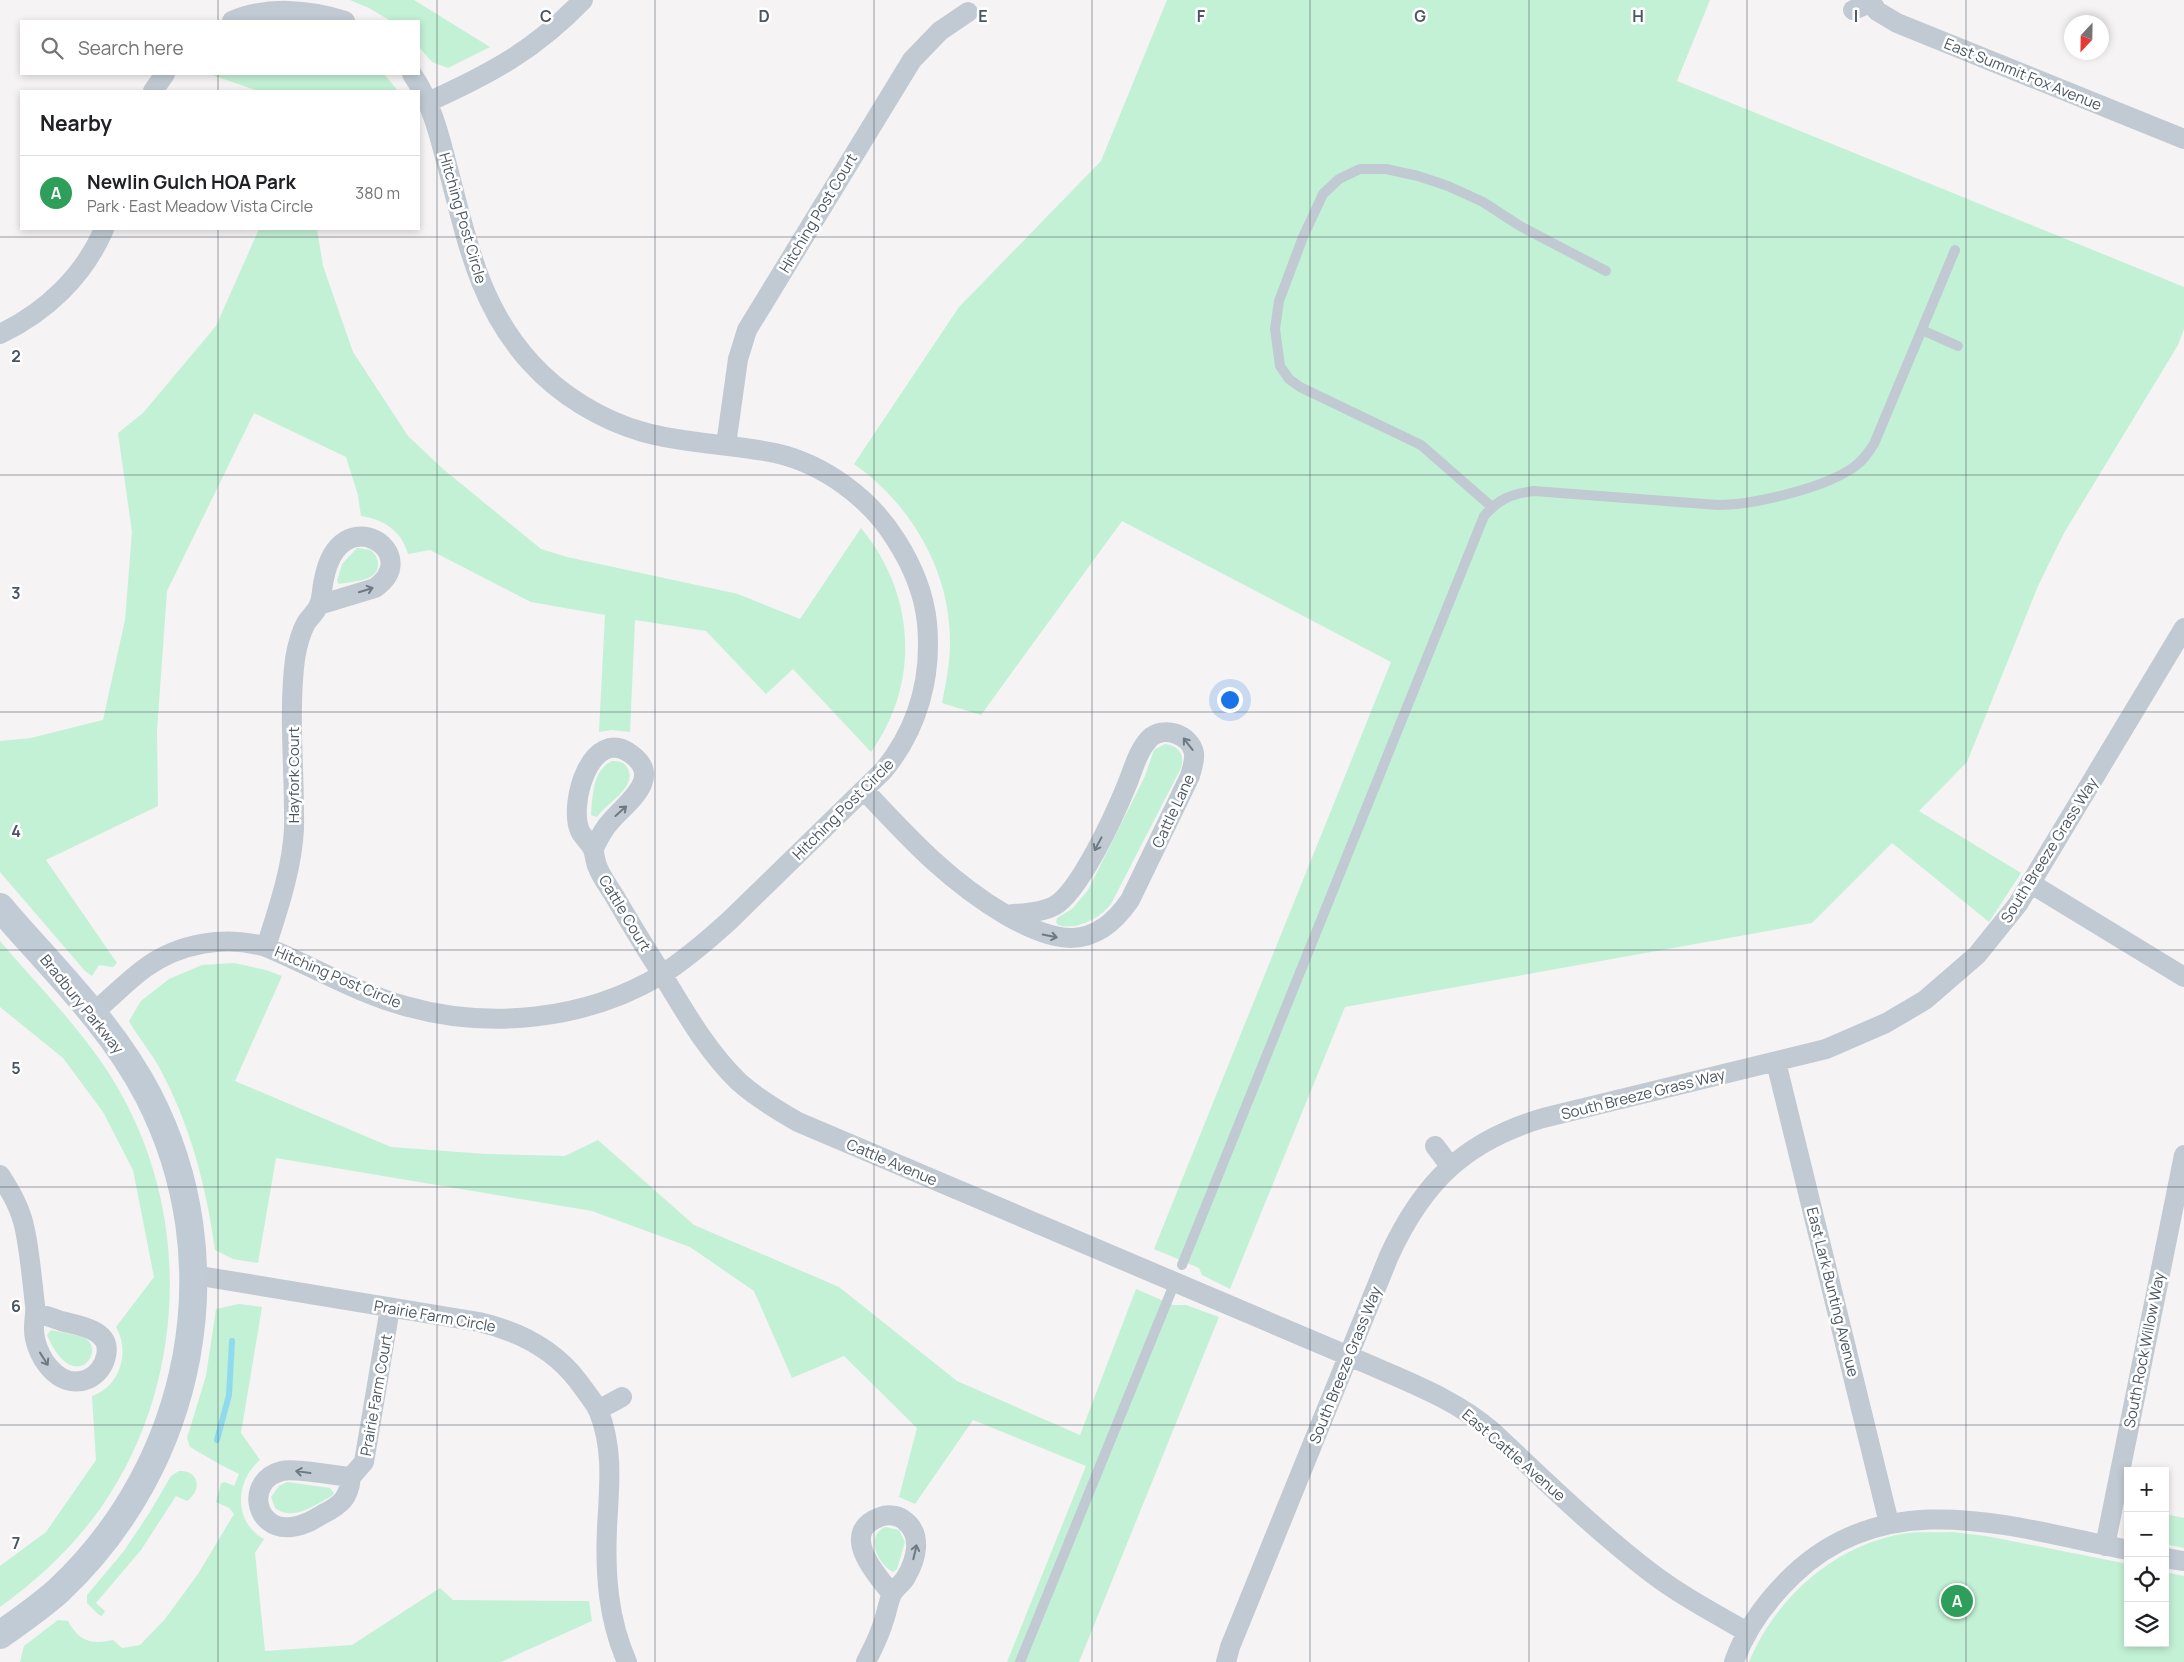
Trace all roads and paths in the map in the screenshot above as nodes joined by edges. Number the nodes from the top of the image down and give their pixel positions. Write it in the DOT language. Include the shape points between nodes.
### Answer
graph roads {
  1 [pos="584,0"];
  2 [pos="1864,4"];
  3 [pos="250,7"];
  4 [pos="968,12"];
  5 [pos="233,20"];
  6 [pos="341,20"];
  7 [pos="164,75"];
  8 [pos="413,75"];
  9 [pos="154,90"];
  10 [pos="428,102"];
  11 [pos="2184,139"];
  12 [pos="103,230"];
  13 [pos="1955,250"];
  14 [pos="1606,271"];
  15 [pos="1922,330"];
  16 [pos="0,334"];
  17 [pos="1958,346"];
  18 [pos="726,445"];
  19 [pos="1492,507"];
  20 [pos="319,605"];
  21 [pos="2184,628"];
  22 [pos="864,790"];
  23 [pos="593,850"];
  24 [pos="2030,883"];
  25 [pos="0,907"];
  26 [pos="1006,915"];
  27 [pos="266,947"];
  28 [pos="662,974"];
  29 [pos="2184,977"];
  30 [pos="93,1013"];
  31 [pos="1776,1062"];
  32 [pos="1435,1146"];
  33 [pos="2184,1155"];
  34 [pos="1450,1166"];
  35 [pos="0,1175"];
  36 [pos="1178,1274"];
  37 [pos="194,1275"];
  38 [pos="390,1308"];
  39 [pos="36,1313"];
  40 [pos="1349,1357"];
  41 [pos="622,1397"];
  42 [pos="598,1410"];
  43 [pos="351,1477"];
  44 [pos="1889,1522"];
  45 [pos="2105,1546"];
  46 [pos="2124,1549"];
  47 [pos="2169,1559"];
  48 [pos="2184,1561"];
  49 [pos="892,1594"];
  50 [pos="1747,1632"];
  51 [pos="0,1635"];
  52 [pos="627,1662"];
  53 [pos="866,1662"];
  54 [pos="1020,1662"];
  55 [pos="1226,1662"];
  56 [pos="1734,1662"];
  1 -- 10 [label="street" via="556,27 514,59"];
  2 -- 11 [label="street, East Summit Fox Avenue" via="1897,23"];
  3 -- 5 [label="street"];
  3 -- 6 [label="street" via="324,15"];
  4 -- 18 [label="street, Hitching Post Court" via="940,31 908,66 747,330 738,359"];
  7 -- 9 [label="street"];
  8 -- 10 [label="street, Hitching Post Circle"];
  10 -- 18 [label="street, Hitching Post Circle" via="479,280 493,312 526,358 562,391 607,418 644,432"];
  12 -- 16 [label="street" via="89,258 66,287 35,314"];
  13 -- 15 [label="lane"];
  14 -- 19 [label="lane" via="1520,226 1483,202 1418,176 1386,169 1360,169 1338,179 1323,194 1279,301 1275,329 1280,366 1300,388 1421,444"];
  15 -- 17 [label="lane"];
  15 -- 19 [label="lane" via="1874,444 1854,468 1828,481 1738,505 1534,491 1506,497"];
  18 -- 22 [label="street, Hitching Post Circle" via="798,460 848,488 891,532 916,577 928,629 927,667 921,699 903,745"];
  19 -- 36 [label="lane" via="1478,526"];
  20 -- 27 [label="street, Hayfork Court" via="300,635 295,660 292,849"];
  21 -- 24 [label="street, South Breeze Grass Way"];
  22 -- 26 [label="street, Cattle Lane" via="947,874 977,899"];
  22 -- 28 [label="street, Hitching Post Circle" via="729,921"];
  23 -- 23 [label="street, Cattle Court, one-way" via="610,821 632,801 643,783 640,764 627,752 608,750 599,753 582,781 578,801 579,829"];
  23 -- 28 [label="street, Cattle Court" via="598,868"];
  24 -- 29 [label="street"];
  24 -- 31 [label="street, South Breeze Grass Way" via="1991,939 1962,970 1924,1000 1862,1035"];
  25 -- 30 [label="street, Bradbury Parkway"];
  26 -- 26 [label="street, Cattle Lane, one-way" via="1041,934 1067,938 1097,933 1120,915 1190,776 1194,752 1189,742 1171,732 1159,732 1151,737 1143,746 1125,790 1073,890 1045,910"];
  27 -- 28 [label="street, Hitching Post Circle" via="383,999 458,1016 511,1018 556,1014 600,1002"];
  27 -- 30 [label="street, Hitching Post Circle" via="226,941 175,951 145,968"];
  28 -- 36 [label="street, Cattle Avenue" via="723,1065 766,1104 798,1122"];
  30 -- 37 [label="street, Bradbury Parkway" via="139,1079 166,1136 183,1195"];
  31 -- 34 [label="street, South Breeze Grass Way" via="1529,1122 1490,1139"];
  31 -- 44 [label="street, East Lark Bunting Avenue"];
  32 -- 34 [label="street"];
  33 -- 45 [label="street, South Rock Willow Way"];
  34 -- 40 [label="street, South Breeze Grass Way" via="1422,1198 1400,1233"];
  35 -- 39 [label="street" via="25,1230"];
  36 -- 40 [label="street, East Cattle Avenue"];
  36 -- 54 [label="lane"];
  37 -- 38 [label="street, Prairie Farm Circle"];
  37 -- 51 [label="street, Bradbury Parkway" via="193,1320 180,1388 168,1426 142,1482 104,1540 74,1575 41,1605"];
  38 -- 42 [label="street, Prairie Farm Circle" via="479,1322 517,1333 560,1361"];
  38 -- 43 [label="street, Prairie Farm Court" via="366,1454 361,1467"];
  40 -- 50 [label="street, East Cattle Avenue" via="1464,1409 1492,1430 1583,1516 1638,1562"];
  40 -- 55 [label="street, South Breeze Grass Way"];
  41 -- 42 [label="street"];
  42 -- 52 [label="street, Prairie Farm Circle" via="610,1457 608,1593 616,1632"];
  44 -- 45 [label="street" via="1964,1520"];
  44 -- 50 [label="street" via="1856,1534 1806,1563 1778,1590"];
  45 -- 46 [label="street"];
  47 -- 48 [label="street"];
  49 -- 53 [label="street"];
  50 -- 56 [label="street"];
}
